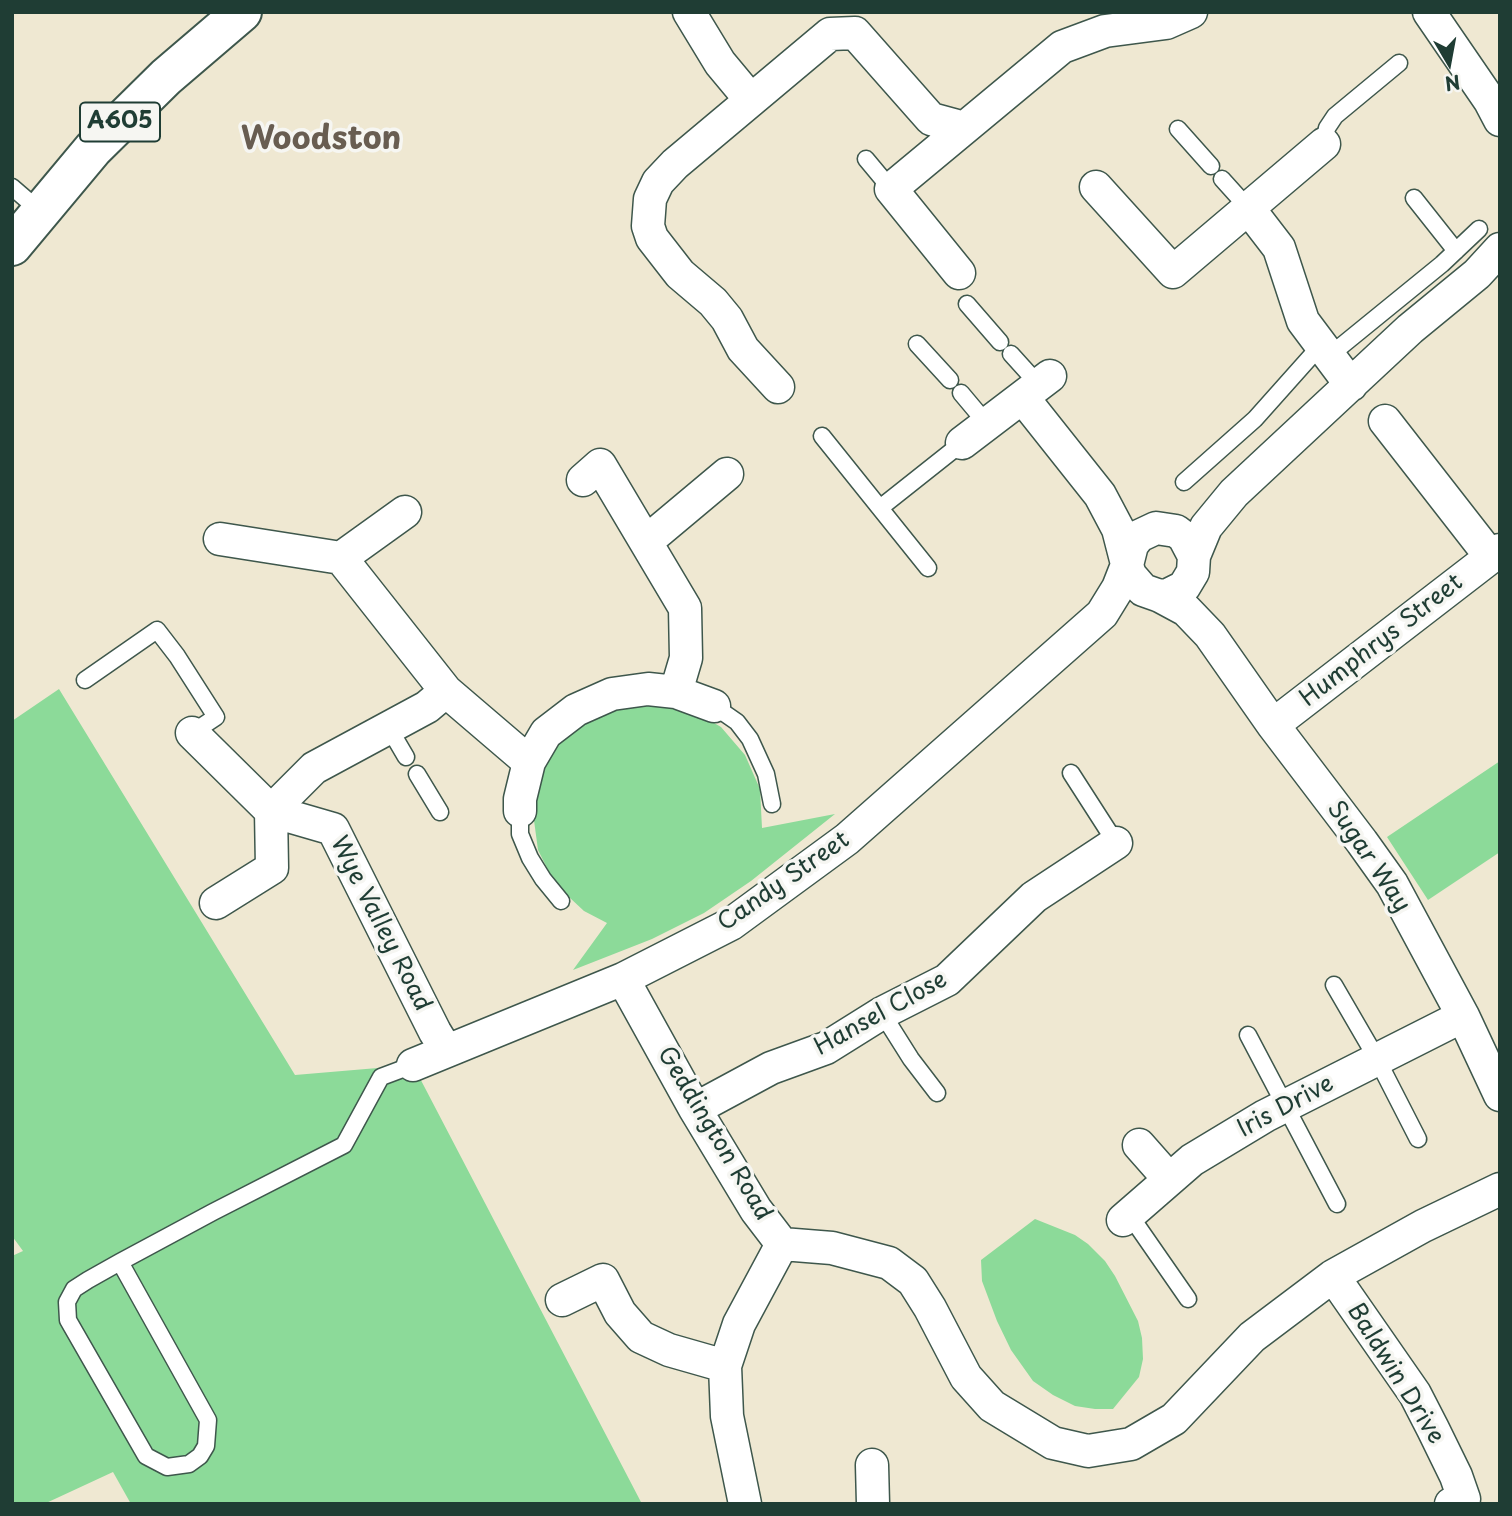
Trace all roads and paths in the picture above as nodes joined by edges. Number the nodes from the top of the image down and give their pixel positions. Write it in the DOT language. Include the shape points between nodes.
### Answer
graph roads {
  1 [pos="242,12"];
  2 [pos="689,12"];
  3 [pos="1191,12"];
  4 [pos="1429,12"];
  5 [pos="1399,63"];
  6 [pos="751,99"];
  7 [pos="1497,109"];
  8 [pos="964,128"];
  9 [pos="1178,129"];
  10 [pos="1324,144"];
  11 [pos="866,159"];
  12 [pos="1211,166"];
  13 [pos="1222,179"];
  14 [pos="12,187"];
  15 [pos="1096,187"];
  16 [pos="891,189"];
  17 [pos="1414,198"];
  18 [pos="1249,209"];
  19 [pos="41,212"];
  20 [pos="1490,239"];
  21 [pos="12,246"];
  22 [pos="1455,251"];
  23 [pos="1489,268"];
  24 [pos="959,273"];
  25 [pos="967,304"];
  26 [pos="1000,342"];
  27 [pos="918,344"];
  28 [pos="1325,351"];
  29 [pos="1011,354"];
  30 [pos="950,380"];
  31 [pos="1351,385"];
  32 [pos="778,387"];
  33 [pos="1037,387"];
  34 [pos="961,393"];
  35 [pos="1385,421"];
  36 [pos="975,434"];
  37 [pos="822,436"];
  38 [pos="727,474"];
  39 [pos="583,480"];
  40 [pos="1184,482"];
  41 [pos="1234,493"];
  42 [pos="1100,495"];
  43 [pos="880,508"];
  44 [pos="405,512"];
  45 [pos="1159,528"];
  46 [pos="220,540"];
  47 [pos="647,541"];
  48 [pos="1495,553"];
  49 [pos="341,558"];
  50 [pos="1127,564"];
  51 [pos="1194,564"];
  52 [pos="928,568"];
  53 [pos="1159,595"];
  54 [pos="1102,614"];
  55 [pos="1210,635"];
  56 [pos="85,680"];
  57 [pos="446,691"];
  58 [pos="676,692"];
  59 [pos="713,706"];
  60 [pos="1273,725"];
  61 [pos="389,729"];
  62 [pos="192,733"];
  63 [pos="406,757"];
  64 [pos="529,762"];
  65 [pos="1071,773"];
  66 [pos="417,774"];
  67 [pos="772,804"];
  68 [pos="271,811"];
  69 [pos="520,811"];
  70 [pos="440,812"];
  71 [pos="1116,843"];
  72 [pos="561,901"];
  73 [pos="216,903"];
  74 [pos="623,979"];
  75 [pos="1334,985"];
  76 [pos="882,1013"];
  77 [pos="1463,1016"];
  78 [pos="1248,1035"];
  79 [pos="446,1049"];
  80 [pos="1377,1059"];
  81 [pos="412,1065"];
  82 [pos="937,1093"];
  83 [pos="1500,1094"];
  84 [pos="1285,1106"];
  85 [pos="695,1109"];
  86 [pos="1418,1139"];
  87 [pos="1139,1145"];
  88 [pos="1169,1180"];
  89 [pos="1500,1189"];
  90 [pos="1337,1204"];
  91 [pos="1126,1217"];
  92 [pos="782,1244"];
  93 [pos="120,1262"];
  94 [pos="1333,1276"];
  95 [pos="1188,1299"];
  96 [pos="562,1300"];
  97 [pos="725,1366"];
  98 [pos="872,1465"];
  99 [pos="745,1504"];
  100 [pos="873,1504"];
  101 [pos="1451,1504"];
  1 -- 19 [label="main road, A605" via="102,140"];
  2 -- 6 [label="street" via="720,63"];
  3 -- 8 [label="street" via="1166,23 1105,31 1062,47"];
  4 -- 7 [label="street"];
  5 -- 10 [label="lane" via="1335,116"];
  6 -- 8 [label="street" via="830,34 855,33 931,119"];
  6 -- 32 [label="street" via="658,182 650,199 648,226 680,274 713,302 743,349"];
  8 -- 16 [label="street"];
  9 -- 12 [label="lane"];
  10 -- 18 [label="street"];
  11 -- 16 [label="lane"];
  13 -- 18 [label="lane"];
  14 -- 19 [label="lane"];
  15 -- 18 [label="street" via="1173,272"];
  16 -- 24 [label="street"];
  17 -- 22 [label="lane"];
  18 -- 28 [label="street" via="1279,248 1303,321"];
  19 -- 21 [label="main road, A605"];
  20 -- 22 [label="lane"];
  20 -- 23 [label="street"];
  22 -- 28 [label="lane"];
  23 -- 31 [label="street" via="1410,329"];
  25 -- 26 [label="lane"];
  27 -- 30 [label="lane"];
  28 -- 31 [label="street"];
  28 -- 40 [label="lane"];
  29 -- 33 [label="lane"];
  31 -- 41 [label="street"];
  33 -- 36 [label="street"];
  33 -- 42 [label="street"];
  34 -- 36 [label="lane"];
  35 -- 48 [label="street, Humphrys Street"];
  36 -- 43 [label="lane"];
  37 -- 43 [label="lane"];
  38 -- 47 [label="street"];
  39 -- 47 [label="street" via="600,465"];
  41 -- 45 [label="street" via="1193,519"];
  41 -- 51 [label="street" via="1206,527"];
  42 -- 45 [label="street" via="1132,517"];
  42 -- 50 [label="street" via="1118,529"];
  43 -- 52 [label="lane"];
  44 -- 49 [label="street"];
  45 -- 50 [label="street" via="1139,536"];
  45 -- 51 [label="street" via="1185,537"];
  46 -- 49 [label="street"];
  47 -- 58 [label="street" via="685,608 686,658"];
  48 -- 60 [label="street, Humphrys Street"];
  49 -- 57 [label="street"];
  50 -- 53 [label="street" via="1135,584"];
  50 -- 54 [label="street, Candy Street"];
  51 -- 53 [label="street" via="1184,587"];
  51 -- 55 [label="street, Sugar Way" via="1198,601"];
  53 -- 54 [label="street, Candy Street"];
  53 -- 55 [label="street, Sugar Way" via="1186,610"];
  54 -- 74 [label="street, Candy Street" via="847,839 731,924"];
  55 -- 60 [label="street, Sugar Way"];
  56 -- 62 [label="lane" via="157,630 216,718"];
  57 -- 61 [label="street"];
  57 -- 64 [label="street"];
  58 -- 59 [label="street"];
  58 -- 64 [label="street" via="648,689 612,694 576,710 546,733"];
  59 -- 67 [label="lane" via="737,722 750,739 766,774"];
  60 -- 77 [label="street, Sugar Way" via="1392,884"];
  61 -- 63 [label="lane"];
  61 -- 68 [label="street" via="314,768"];
  62 -- 68 [label="street"];
  64 -- 69 [label="street"];
  65 -- 71 [label="lane"];
  66 -- 70 [label="lane"];
  68 -- 73 [label="street" via="271,868"];
  68 -- 79 [label="street, Wye Valley Road" via="332,829"];
  69 -- 72 [label="lane" via="520,834 530,858"];
  71 -- 76 [label="street, Hansel Close" via="1034,897 947,980"];
  74 -- 79 [label="street, Candy Street"];
  74 -- 85 [label="street, Geddington Road"];
  75 -- 80 [label="lane"];
  76 -- 82 [label="lane"];
  76 -- 85 [label="street, Hansel Close" via="827,1048 771,1068"];
  77 -- 80 [label="street, Iris Drive"];
  77 -- 83 [label="street, Sugar Way"];
  78 -- 84 [label="lane"];
  79 -- 81 [label="street, Candy Street"];
  80 -- 84 [label="street, Iris Drive"];
  80 -- 86 [label="lane"];
  81 -- 93 [label="lane" via="381,1077 344,1145"];
  84 -- 88 [label="street, Iris Drive" via="1192,1160"];
  84 -- 90 [label="lane"];
  85 -- 92 [label="street, Geddington Road"];
  87 -- 88 [label="street"];
  88 -- 91 [label="street, Iris Drive"];
  89 -- 94 [label="street, Geddington Road"];
  91 -- 95 [label="lane"];
  92 -- 94 [label="street, Geddington Road" via="832,1248 889,1263 913,1281 966,1377 992,1406 1053,1443 1088,1451 1131,1444 1174,1419 1252,1337"];
  92 -- 97 [label="street" via="739,1324"];
  93 -- 93 [label="lane" via="74,1289 66,1302 68,1320 146,1456 167,1467 189,1464 206,1446 208,1420"];
  94 -- 101 [label="street, Baldwin Drive" via="1415,1394 1464,1499"];
  96 -- 97 [label="street" via="603,1280 620,1313 641,1337"];
  97 -- 99 [label="street" via="727,1416"];
  98 -- 100 [label="street"];
}
